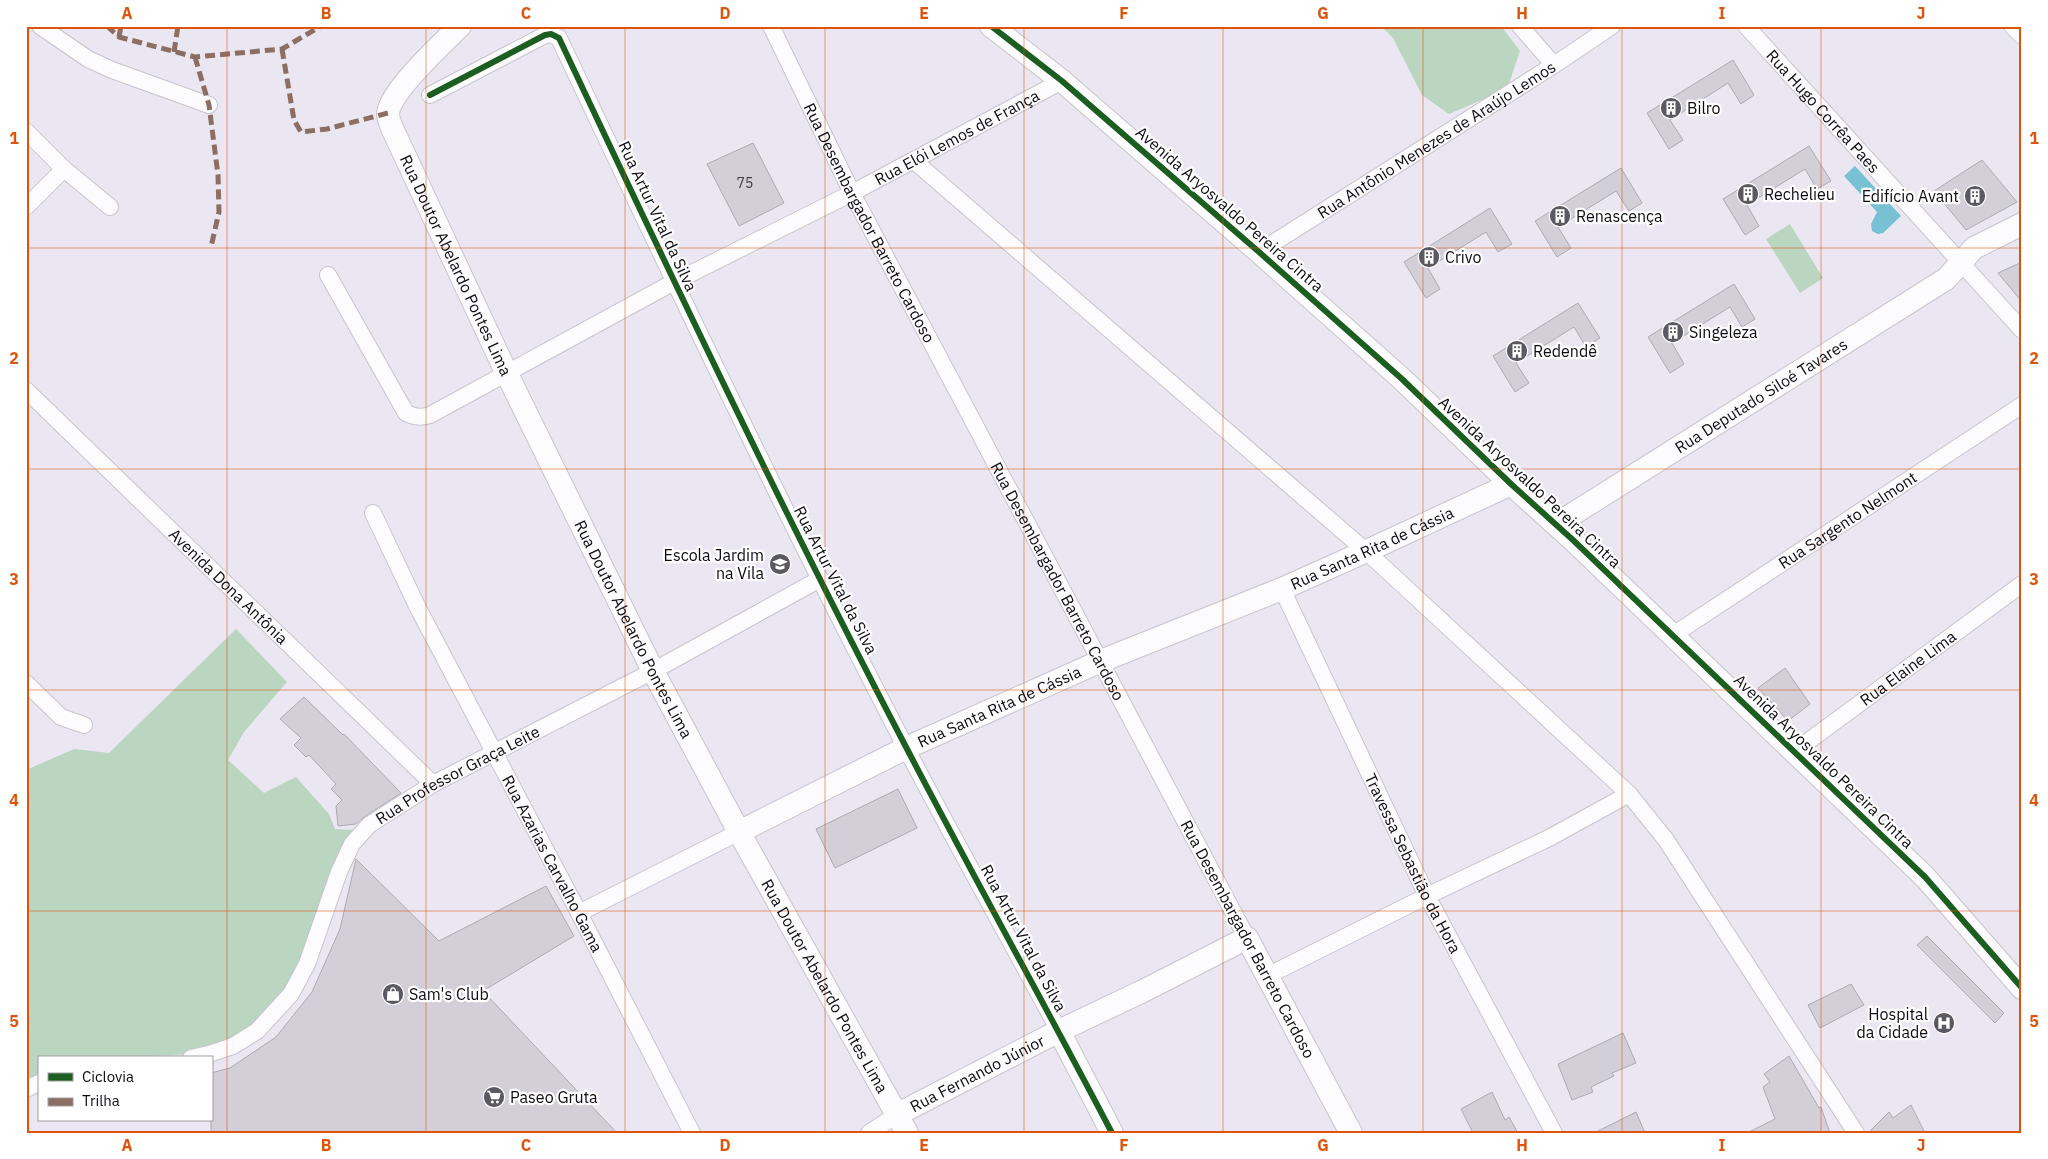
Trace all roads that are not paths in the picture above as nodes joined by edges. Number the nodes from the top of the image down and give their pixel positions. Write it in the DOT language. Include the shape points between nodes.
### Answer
graph roads {
  1 [pos="40,26"];
  2 [pos="460,26"];
  3 [pos="772,26"];
  4 [pos="991,26"];
  5 [pos="1520,26"];
  6 [pos="1612,26"];
  7 [pos="1746,26"];
  8 [pos="2012,26"];
  9 [pos="2022,36"];
  10 [pos="1554,66"];
  11 [pos="1062,81"];
  12 [pos="430,95"];
  13 [pos="209,105"];
  14 [pos="26,131"];
  15 [pos="913,160"];
  16 [pos="64,169"];
  17 [pos="852,193"];
  18 [pos="26,207"];
  19 [pos="110,207"];
  20 [pos="2022,224"];
  21 [pos="1259,252"];
  22 [pos="1960,262"];
  23 [pos="328,275"];
  24 [pos="674,282"];
  25 [pos="2022,330"];
  26 [pos="506,372"];
  27 [pos="26,390"];
  28 [pos="2022,405"];
  29 [pos="1511,484"];
  30 [pos="372,513"];
  31 [pos="1557,524"];
  32 [pos="1366,552"];
  33 [pos="820,579"];
  34 [pos="2022,584"];
  35 [pos="1282,589"];
  36 [pos="1673,635"];
  37 [pos="1101,661"];
  38 [pos="654,671"];
  39 [pos="26,683"];
  40 [pos="84,725"];
  41 [pos="906,748"];
  42 [pos="1794,751"];
  43 [pos="494,752"];
  44 [pos="432,784"];
  45 [pos="1630,794"];
  46 [pos="739,832"];
  47 [pos="1427,896"];
  48 [pos="579,912"];
  49 [pos="1247,938"];
  50 [pos="1269,975"];
  51 [pos="2022,988"];
  52 [pos="1059,1031"];
  53 [pos="200,1056"];
  54 [pos="38,1083"];
  55 [pos="26,1089"];
  56 [pos="902,1124"];
  57 [pos="692,1133"];
  58 [pos="868,1133"];
  59 [pos="1112,1133"];
  60 [pos="1351,1133"];
  61 [pos="1554,1133"];
  62 [pos="1856,1133"];
  1 -- 13 [label="street" via="88,59"];
  2 -- 26 [label="main road, Rua Doutor Abelardo Pontes Lima" via="415,72 388,113 392,128"];
  3 -- 17 [label="street, Rua Desembargador Barreto Cardoso"];
  4 -- 11 [label="main road, Avenida Aryosvaldo Pereira Cintra"];
  5 -- 10 [label="street"];
  6 -- 10 [label="street, Rua Antônio Menezes de Araújo Lemos"];
  7 -- 22 [label="street, Rua Hugo Corrêa Paes"];
  8 -- 9 [label="street"];
  10 -- 21 [label="street, Rua Antônio Menezes de Araújo Lemos"];
  11 -- 15 [label="street, Rua Elói Lemos de França"];
  11 -- 21 [label="main road, Avenida Aryosvaldo Pereira Cintra"];
  12 -- 24 [label="street, Rua Artur Vital da Silva" via="551,34 560,38"];
  14 -- 16 [label="street"];
  15 -- 17 [label="street, Rua Elói Lemos de França"];
  15 -- 32 [label="street"];
  16 -- 18 [label="street"];
  16 -- 19 [label="street"];
  17 -- 24 [label="street, Rua Elói Lemos de França"];
  17 -- 37 [label="street, Rua Desembargador Barreto Cardoso"];
  20 -- 22 [label="main road, Rua Deputado Siloé Tavares" via="1974,248"];
  21 -- 29 [label="main road, Avenida Aryosvaldo Pereira Cintra" via="1402,379"];
  22 -- 25 [label="street, Rua Hugo Corrêa Paes"];
  22 -- 31 [label="main road, Rua Deputado Siloé Tavares" via="1946,279"];
  23 -- 26 [label="street, Rua Elói Lemos de França" via="406,413 423,417 430,415"];
  24 -- 26 [label="street, Rua Elói Lemos de França"];
  24 -- 33 [label="street, Rua Artur Vital da Silva"];
  26 -- 38 [label="main road, Rua Doutor Abelardo Pontes Lima"];
  27 -- 44 [label="street, Avenida Dona Antônia"];
  28 -- 36 [label="street, Rua Sargento Nelmont"];
  29 -- 31 [label="main road, Avenida Aryosvaldo Pereira Cintra"];
  29 -- 32 [label="main road, Rua Santa Rita de Cássia"];
  30 -- 43 [label="street, Rua Azarias Carvalho Gama"];
  31 -- 36 [label="main road, Avenida Aryosvaldo Pereira Cintra"];
  32 -- 35 [label="main road, Rua Santa Rita de Cássia"];
  32 -- 45 [label="street"];
  33 -- 38 [label="street, Rua Professor Graça Leite"];
  33 -- 41 [label="street, Rua Artur Vital da Silva"];
  34 -- 42 [label="street, Rua Elaine Lima"];
  35 -- 37 [label="main road, Rua Santa Rita de Cássia"];
  35 -- 47 [label="street, Travessa Sebastião da Hora"];
  36 -- 42 [label="main road, Avenida Aryosvaldo Pereira Cintra"];
  37 -- 41 [label="main road, Rua Santa Rita de Cássia"];
  37 -- 49 [label="street, Rua Desembargador Barreto Cardoso"];
  38 -- 43 [label="street, Rua Professor Graça Leite"];
  38 -- 46 [label="main road, Rua Doutor Abelardo Pontes Lima"];
  39 -- 40 [label="street" via="61,717"];
  41 -- 46 [label="main road, Rua Santa Rita de Cássia"];
  41 -- 52 [label="street, Rua Artur Vital da Silva"];
  42 -- 51 [label="main road, Avenida Aryosvaldo Pereira Cintra" via="1925,878"];
  43 -- 44 [label="street, Rua Professor Graça Leite"];
  43 -- 48 [label="street, Rua Azarias Carvalho Gama"];
  44 -- 53 [label="street, Rua Professor Graça Leite" via="369,824 352,844 328,899 306,964 291,994 274,1014 257,1031 233,1046"];
  45 -- 47 [label="street" via="1550,838"];
  45 -- 62 [label="street" via="1666,840"];
  46 -- 48 [label="street, Rua Santa Rita de Cássia"];
  46 -- 56 [label="main road, Rua Doutor Abelardo Pontes Lima"];
  47 -- 50 [label="street"];
  47 -- 61 [label="street, Travessa Sebastião da Hora"];
  48 -- 57 [label="street, Rua Azarias Carvalho Gama"];
  49 -- 50 [label="main road, Rua Desembargador Barreto Cardoso"];
  49 -- 52 [label="main road, Rua Fernando Júnior"];
  50 -- 60 [label="main road, Rua Desembargador Barreto Cardoso"];
  52 -- 56 [label="main road, Rua Fernando Júnior"];
  52 -- 59 [label="main road, Rua Artur Vital da Silva"];
  54 -- 55 [label="street"];
  56 -- 58 [label="street, Rua Fernando Júnior"];
}
